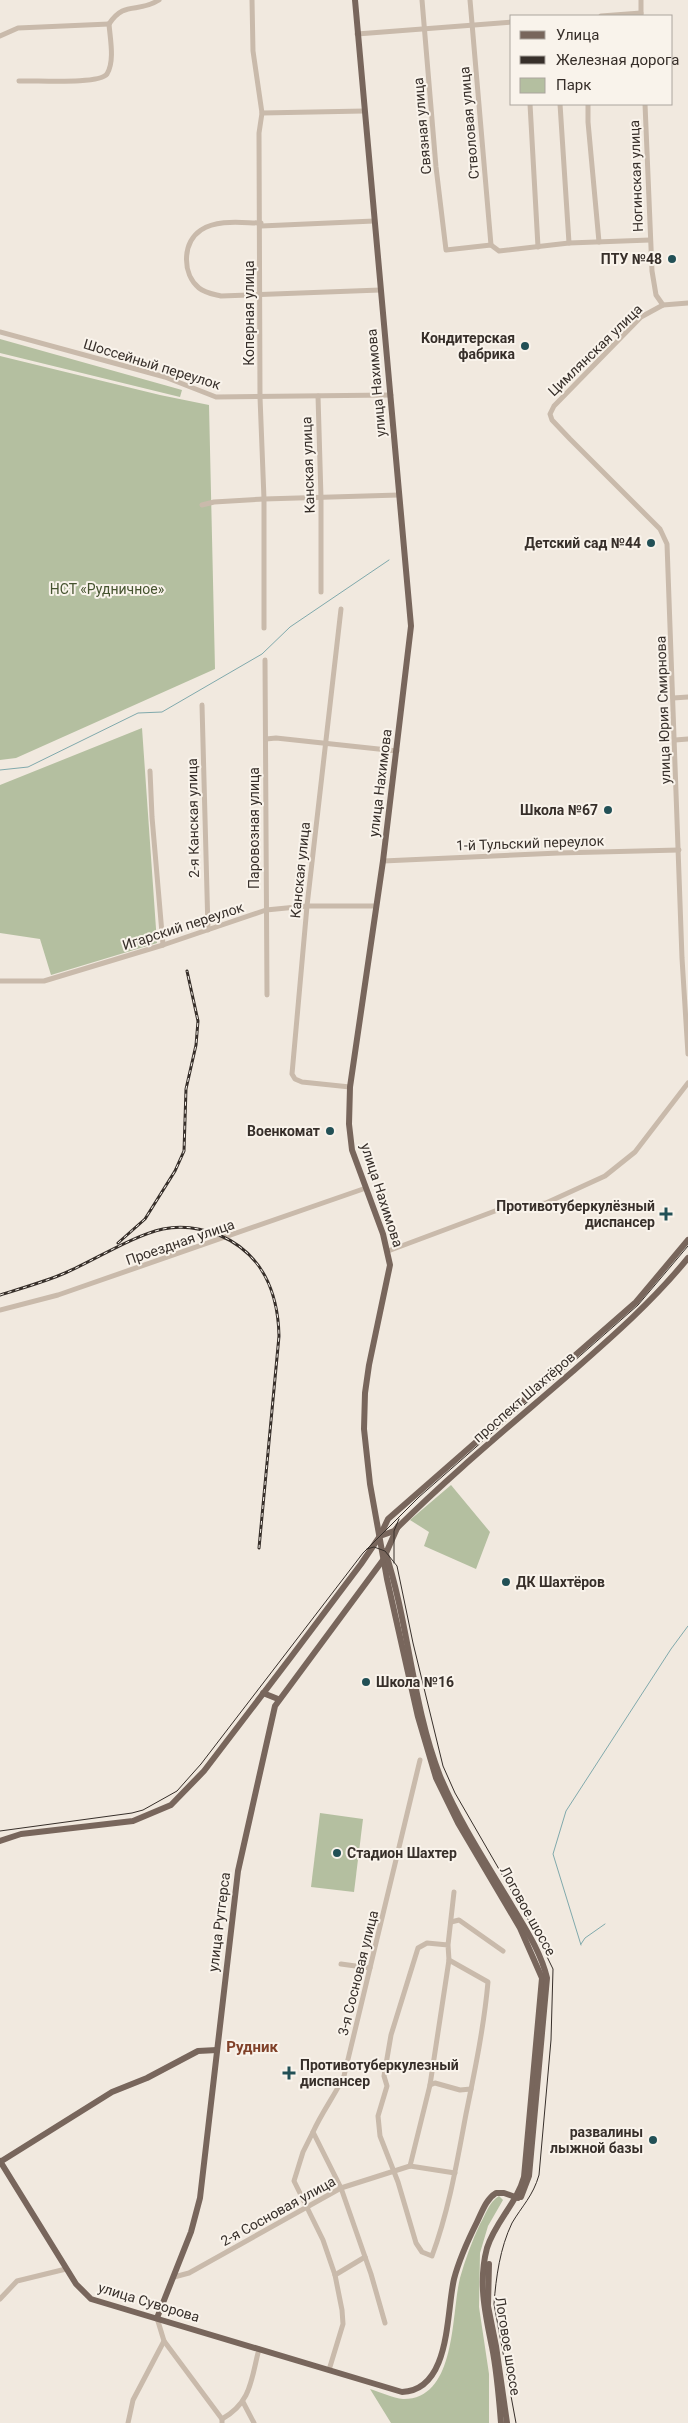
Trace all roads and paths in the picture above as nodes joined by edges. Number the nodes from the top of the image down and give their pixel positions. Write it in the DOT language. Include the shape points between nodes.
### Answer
graph roads {
  1 [pos="159,0"];
  2 [pos="252,0"];
  3 [pos="355,0"];
  4 [pos="422,0"];
  5 [pos="470,0"];
  6 [pos="640,0"];
  7 [pos="641,14"];
  8 [pos="621,15"];
  9 [pos="510,22"];
  10 [pos="109,24"];
  11 [pos="472,25"];
  12 [pos="424,29"];
  13 [pos="357,34"];
  14 [pos="0,36"];
  15 [pos="19,81"];
  16 [pos="530,105"];
  17 [pos="560,105"];
  18 [pos="588,105"];
  19 [pos="645,105"];
  20 [pos="364,111"];
  21 [pos="262,113"];
  22 [pos="374,221"];
  23 [pos="261,224"];
  24 [pos="650,240"];
  25 [pos="599,242"];
  26 [pos="569,243"];
  27 [pos="491,245"];
  28 [pos="538,247"];
  29 [pos="380,290"];
  30 [pos="260,296"];
  31 [pos="688,303"];
  32 [pos="663,305"];
  33 [pos="0,332"];
  34 [pos="391,395"];
  35 [pos="318,396"];
  36 [pos="260,397"];
  37 [pos="550,412"];
  38 [pos="399,495"];
  39 [pos="321,498"];
  40 [pos="264,499"];
  41 [pos="202,505"];
  42 [pos="321,592"];
  43 [pos="341,608"];
  44 [pos="264,628"];
  45 [pos="265,660"];
  46 [pos="688,697"];
  47 [pos="673,698"];
  48 [pos="202,705"];
  49 [pos="688,739"];
  50 [pos="266,740"];
  51 [pos="675,740"];
  52 [pos="325,744"];
  53 [pos="397,751"];
  54 [pos="150,770"];
  55 [pos="679,850"];
  56 [pos="383,861"];
  57 [pos="307,906"];
  58 [pos="375,906"];
  59 [pos="266,910"];
  60 [pos="208,930"];
  61 [pos="163,946"];
  62 [pos="0,981"];
  63 [pos="267,995"];
  64 [pos="688,1054"];
  65 [pos="688,1083"];
  66 [pos="350,1088"];
  67 [pos="366,1188"];
  68 [pos="688,1240"];
  69 [pos="388,1251"];
  70 [pos="688,1258"];
  71 [pos="0,1310"];
  72 [pos="398,1526"];
  73 [pos="380,1537"];
  74 [pos="384,1557"];
  75 [pos="263,1693"];
  76 [pos="278,1699"];
  77 [pos="420,1760"];
  78 [pos="0,1841"];
  79 [pos="454,1892"];
  80 [pos="451,1922"];
  81 [pos="448,1945"];
  82 [pos="504,1951"];
  83 [pos="449,1960"];
  84 [pos="341,1964"];
  85 [pos="370,1968"];
  86 [pos="217,2050"];
  87 [pos="430,2085"];
  88 [pos="471,2089"];
  89 [pos="313,2132"];
  90 [pos="0,2157"];
  91 [pos="0,2162"];
  92 [pos="410,2166"];
  93 [pos="393,2171"];
  94 [pos="455,2173"];
  95 [pos="341,2188"];
  96 [pos="518,2198"];
  97 [pos="307,2205"];
  98 [pos="365,2257"];
  99 [pos="66,2269"];
  100 [pos="335,2275"];
  101 [pos="174,2277"];
  102 [pos="0,2299"];
  103 [pos="157,2318"];
  104 [pos="385,2323"];
  105 [pos="164,2341"];
  106 [pos="260,2349"];
  107 [pos="329,2370"];
  108 [pos="243,2402"];
  109 [pos="222,2421"];
  110 [pos="128,2423"];
  111 [pos="254,2423"];
  112 [pos="501,2423"];
  113 [pos="507,2423"];
  1 -- 10 [label="street" via="116,12"];
  2 -- 21 [label="street, Коперная улица" via="253,51"];
  3 -- 13 [label="main road, улица Нахимова"];
  4 -- 12 [label="street, Связная улица"];
  5 -- 11 [label="street, Стволовая улица"];
  6 -- 7 [label="street"];
  7 -- 8 [label="street"];
  9 -- 11 [label="street"];
  10 -- 14 [label="street" via="18,28"];
  10 -- 15 [label="street" via="111,52 108,73 103,78 74,82"];
  11 -- 12 [label="street"];
  11 -- 27 [label="street, Стволовая улица"];
  12 -- 13 [label="street"];
  12 -- 27 [label="street, Связная улица" via="446,250"];
  13 -- 20 [label="main road, улица Нахимова"];
  16 -- 28 [label="street"];
  17 -- 26 [label="street"];
  18 -- 25 [label="street"];
  19 -- 24 [label="street, Ногинская улица"];
  20 -- 21 [label="street"];
  20 -- 22 [label="main road, улица Нахимова"];
  21 -- 23 [label="street, Коперная улица"];
  22 -- 23 [label="street"];
  22 -- 29 [label="main road, улица Нахимова"];
  23 -- 30 [label="street, Коперная улица"];
  23 -- 30 [label="street" via="217,223 201,230 195,236 186,260 190,274 201,290 221,296"];
  24 -- 25 [label="street"];
  24 -- 32 [label="street, Ногинская улица" via="654,290"];
  25 -- 26 [label="street"];
  26 -- 28 [label="street"];
  27 -- 28 [label="street" via="499,250"];
  29 -- 30 [label="street"];
  29 -- 34 [label="main road, улица Нахимова"];
  30 -- 36 [label="street, Коперная улица"];
  31 -- 32 [label="street, Цимлянская улица"];
  32 -- 37 [label="street, Цимлянская улица" via="633,325"];
  33 -- 36 [label="street, Шоссейный переулок" via="165,376 216,396"];
  34 -- 35 [label="street, Шоссейный переулок"];
  34 -- 38 [label="main road, улица Нахимова"];
  35 -- 36 [label="street, Шоссейный переулок"];
  35 -- 39 [label="street, Канская улица"];
  36 -- 40 [label="street, Коперная улица"];
  37 -- 47 [label="street, улица Юрия Смирнова" via="552,420 665,535 669,565"];
  38 -- 39 [label="street"];
  38 -- 53 [label="main road, улица Нахимова" via="411,626"];
  39 -- 40 [label="street"];
  39 -- 42 [label="street, Канская улица"];
  40 -- 41 [label="street"];
  40 -- 44 [label="street, Коперная улица"];
  43 -- 52 [label="street, Канская улица"];
  45 -- 50 [label="street, Паровозная улица"];
  46 -- 47 [label="street"];
  47 -- 51 [label="street, улица Юрия Смирнова"];
  48 -- 60 [label="street, 2-я Канская улица"];
  49 -- 51 [label="street"];
  50 -- 52 [label="street" via="276,738"];
  50 -- 59 [label="street, Паровозная улица"];
  51 -- 55 [label="street, улица Юрия Смирнова"];
  52 -- 53 [label="street"];
  52 -- 57 [label="street, Канская улица"];
  53 -- 56 [label="main road, улица Нахимова"];
  54 -- 61 [label="street"];
  55 -- 56 [label="street, 1-й Тульский переулок"];
  55 -- 64 [label="street, улица Юрия Смирнова"];
  56 -- 58 [label="main road, улица Нахимова"];
  57 -- 58 [label="street, Игарский переулок"];
  57 -- 59 [label="street, Игарский переулок"];
  57 -- 66 [label="street, Канская улица" via="292,1074 302,1082"];
  58 -- 66 [label="main road, улица Нахимова"];
  59 -- 60 [label="street, Игарский переулок"];
  59 -- 63 [label="street, Паровозная улица"];
  60 -- 61 [label="street, Игарский переулок"];
  61 -- 62 [label="street, Игарский переулок" via="44,981"];
  65 -- 69 [label="street" via="635,1152 605,1176 546,1203 503,1208"];
  66 -- 67 [label="main road, улица Нахимова" via="350,1139"];
  67 -- 69 [label="main road, улица Нахимова"];
  67 -- 71 [label="street, Проездная улица" via="58,1295"];
  68 -- 73 [label="main road, проспект Шахтёров" via="636,1302 388,1519"];
  69 -- 73 [label="main road, улица Нахимова" via="390,1264 369,1365 364,1411 366,1452"];
  70 -- 72 [label="main road, проспект Шахтёров" via="632,1319"];
  72 -- 73 [label="main road"];
  72 -- 74 [label="main road, проспект Шахтёров"];
  73 -- 74 [label="main road, улица Нахимова"];
  73 -- 75 [label="main road"];
  74 -- 76 [label="main road, улица Рутгерса"];
  74 -- 96 [label="main road, Логовое шоссе" via="418,1717 436,1778 458,1823 520,1928 542,1978 524,2177"];
  75 -- 76 [label="main road"];
  75 -- 78 [label="main road" via="204,1771 171,1805 133,1821 21,1834"];
  76 -- 86 [label="main road, улица Рутгерса" via="238,1871"];
  77 -- 85 [label="street, 3-я Сосновая улица"];
  79 -- 80 [label="street"];
  80 -- 81 [label="street"];
  80 -- 82 [label="street" via="459,1920"];
  81 -- 83 [label="street"];
  81 -- 93 [label="street" via="427,1944 418,1948 392,2035 384,2076 387,2086 378,2116 380,2136"];
  83 -- 87 [label="street"];
  83 -- 88 [label="street" via="488,1982"];
  84 -- 85 [label="street"];
  85 -- 89 [label="street, 3-я Сосновая улица" via="344,2076"];
  86 -- 91 [label="main road" via="198,2051 112,2092"];
  86 -- 101 [label="main road, улица Рутгерса" via="200,2198"];
  87 -- 88 [label="street"];
  87 -- 92 [label="street"];
  88 -- 94 [label="street"];
  89 -- 95 [label="street"];
  89 -- 97 [label="street, 3-я Сосновая улица" via="294,2181"];
  90 -- 91 [label="street"];
  91 -- 99 [label="main road, улица Суворова"];
  92 -- 93 [label="street, 2-я Сосновая улица"];
  92 -- 94 [label="street, 2-я Сосновая улица"];
  93 -- 94 [label="street" via="416,2244 422,2252 432,2256 445,2221"];
  93 -- 95 [label="street, 2-я Сосновая улица"];
  95 -- 97 [label="street, 2-я Сосновая улица"];
  95 -- 98 [label="street"];
  96 -- 107 [label="main road, улица Суворова" via="504,2193 492,2195 478,2220 454,2279 443,2349 426,2383 402,2392"];
  96 -- 112 [label="main road, Логовое шоссе" via="490,2238 483,2278 484,2307"];
  96 -- 113 [label="main road, Логовое шоссе" via="490,2252 488,2278 488,2306"];
  97 -- 100 [label="street"];
  97 -- 101 [label="street, 2-я Сосновая улица" via="189,2273"];
  98 -- 100 [label="street"];
  98 -- 104 [label="street"];
  99 -- 102 [label="street" via="18,2281"];
  99 -- 103 [label="main road, улица Суворова" via="79,2289 91,2299"];
  100 -- 107 [label="street" via="343,2324"];
  101 -- 103 [label="main road, улица Рутгерса"];
  103 -- 105 [label="street"];
  103 -- 106 [label="main road, улица Суворова"];
  105 -- 109 [label="street"];
  105 -- 110 [label="street" via="133,2400"];
  106 -- 107 [label="main road, улица Суворова"];
  106 -- 108 [label="street"];
  108 -- 109 [label="street"];
  108 -- 111 [label="street"];
}
